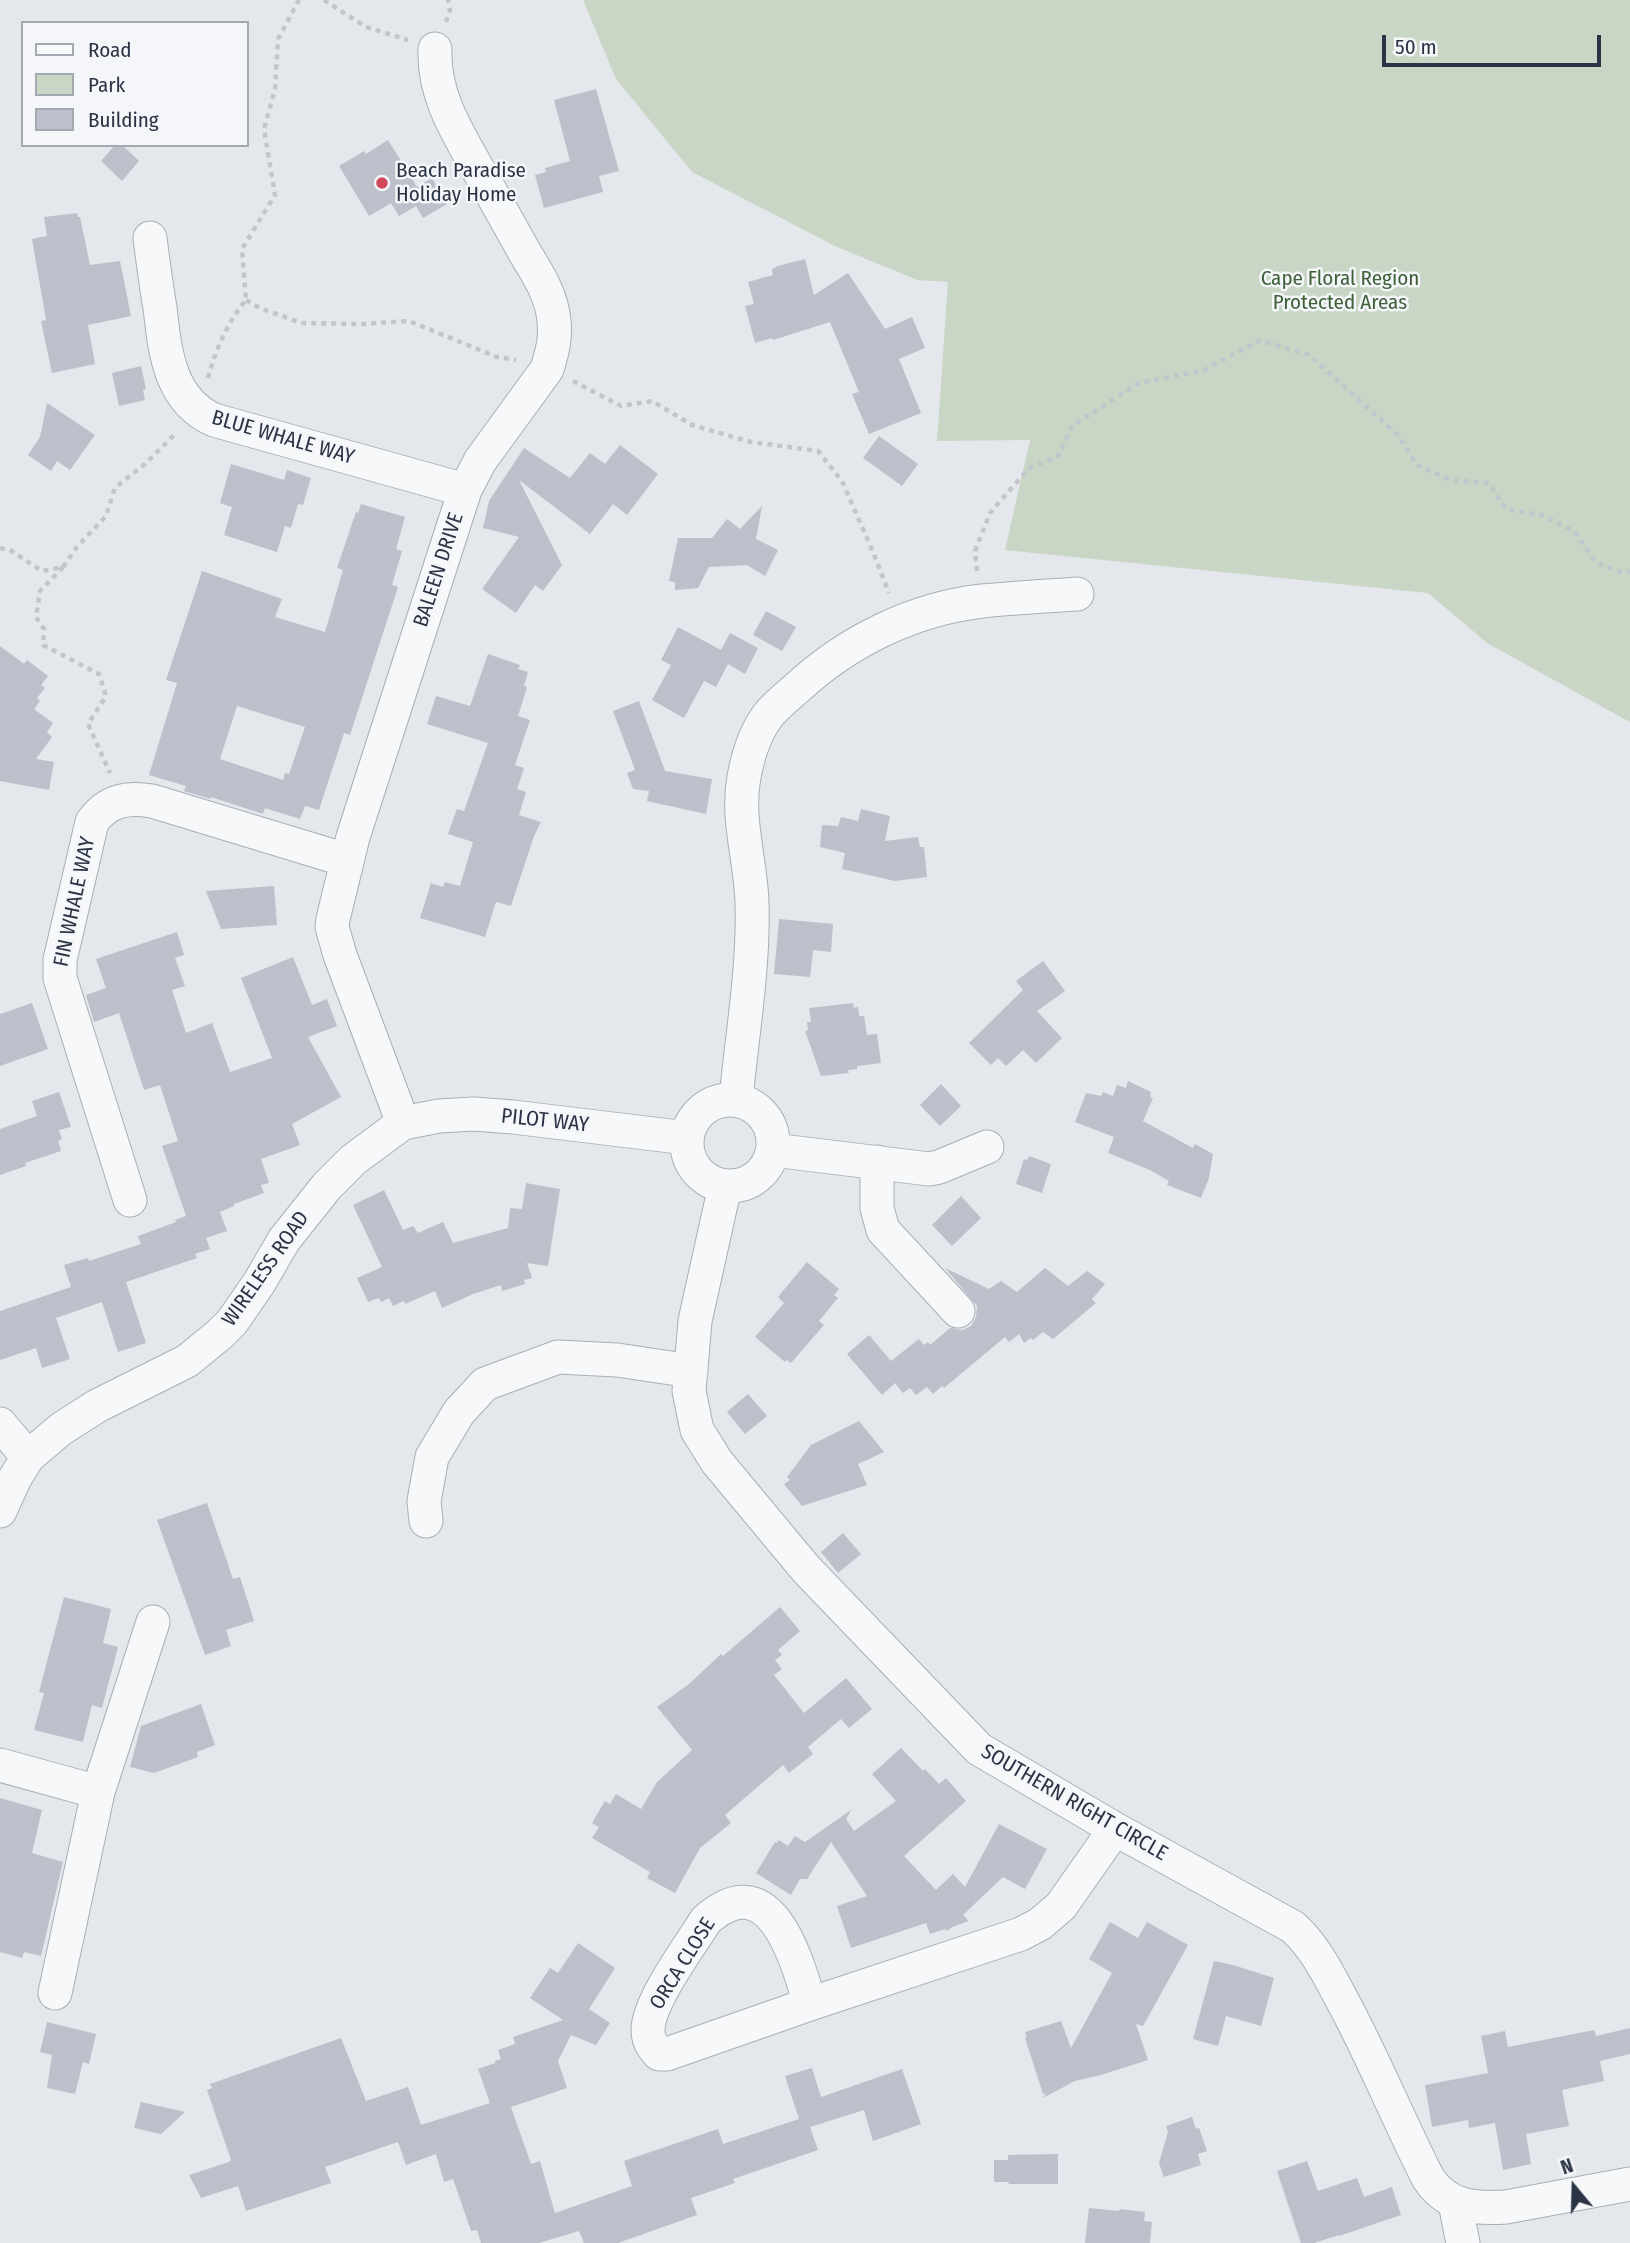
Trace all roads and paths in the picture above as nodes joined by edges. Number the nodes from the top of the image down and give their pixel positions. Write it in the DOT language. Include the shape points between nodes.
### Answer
graph roads {
  1 [pos="299,0"];
  2 [pos="324,0"];
  3 [pos="435,49"];
  4 [pos="150,238"];
  5 [pos="247,300"];
  6 [pos="520,361"];
  7 [pos="568,378"];
  8 [pos="198,411"];
  9 [pos="465,490"];
  10 [pos="0,548"];
  11 [pos="64,567"];
  12 [pos="1630,572"];
  13 [pos="1077,594"];
  14 [pos="979,601"];
  15 [pos="900,621"];
  16 [pos="121,799"];
  17 [pos="346,860"];
  18 [pos="736,1099"];
  19 [pos="403,1123"];
  20 [pos="687,1138"];
  21 [pos="987,1147"];
  22 [pos="773,1150"];
  23 [pos="877,1162"];
  24 [pos="725,1186"];
  25 [pos="130,1200"];
  26 [pos="958,1311"];
  27 [pos="691,1371"];
  28 [pos="0,1424"];
  29 [pos="28,1457"];
  30 [pos="0,1511"];
  31 [pos="426,1521"];
  32 [pos="153,1622"];
  33 [pos="0,1765"];
  34 [pos="99,1792"];
  35 [pos="1115,1829"];
  36 [pos="55,1993"];
  37 [pos="810,2004"];
  38 [pos="1630,2184"];
  39 [pos="1455,2203"];
  40 [pos="1463,2243"];
  1 -- 5 [label="path" via="278,39 275,89 264,129 275,195 242,249"];
  2 -- 3 [label="path" via="366,27"];
  3 -- 9 [label="street, BALEEN DRIVE" via="442,99 545,288 554,321 547,369 480,461"];
  4 -- 8 [label="street, BLUE WHALE WAY" via="169,366 185,398"];
  5 -- 6 [label="path" via="301,323 409,321 498,357"];
  5 -- 8 [label="path" via="217,348"];
  7 -- 15 [label="path" via="621,406 652,401 692,425 751,442 818,451 842,481"];
  8 -- 9 [label="street, BLUE WHALE WAY" via="214,420"];
  8 -- 11 [label="path" via="115,488 106,516"];
  9 -- 17 [label="street, BALEEN DRIVE"];
  10 -- 11 [label="path" via="42,572"];
  11 -- 16 [label="path" via="40,591 36,617 44,629 43,645 99,674 106,696 88,724"];
  12 -- 14 [label="path" via="1596,563 1574,531 1542,515 1506,509 1489,483 1450,480 1417,465 1398,435 1310,355 1259,341 1204,370 1139,383 1073,425 1058,456 1028,469 990,513 975,551"];
  13 -- 14 [label="street"];
  14 -- 15 [label="street"];
  15 -- 18 [label="street" via="818,669 769,715 754,741 740,803 752,934"];
  16 -- 17 [label="street" via="152,801"];
  16 -- 25 [label="street, FIN WHALE WAY" via="100,811 92,822 60,970"];
  17 -- 19 [label="street, BALEEN DRIVE" via="333,919 335,939"];
  18 -- 20 [label="street" via="702,1109 691,1122"];
  18 -- 22 [label="street" via="766,1118"];
  19 -- 20 [label="street, PILOT WAY" via="474,1114"];
  19 -- 29 [label="street, WIRELESS ROAD" via="327,1186 284,1240 232,1322 203,1350 97,1406"];
  20 -- 24 [label="street" via="694,1167 708,1180"];
  21 -- 23 [label="street" via="929,1169"];
  22 -- 23 [label="street"];
  22 -- 24 [label="street" via="759,1175 743,1185"];
  23 -- 26 [label="street" via="877,1208 883,1230"];
  24 -- 27 [label="street, SOUTHERN RIGHT CIRCLE" via="695,1321"];
  27 -- 31 [label="street" via="558,1357 485,1384 459,1412 432,1457 424,1502"];
  27 -- 35 [label="street, SOUTHERN RIGHT CIRCLE" via="689,1391 697,1430 717,1462 806,1569 979,1749"];
  28 -- 29 [label="street"];
  29 -- 30 [label="street, WIRELESS ROAD"];
  32 -- 34 [label="street"];
  33 -- 34 [label="street"];
  34 -- 36 [label="street"];
  35 -- 37 [label="street, ORCA CLOSE" via="1061,1906 1040,1924"];
  35 -- 39 [label="street, SOUTHERN RIGHT CIRCLE" via="1305,1937 1359,2031 1428,2178"];
  37 -- 37 [label="street, ORCA CLOSE" via="667,2054 659,2054 648,2033 653,2007 706,1920 731,1903 758,1904 779,1926"];
  38 -- 39 [label="street" via="1506,2207"];
  39 -- 40 [label="street"];
}
